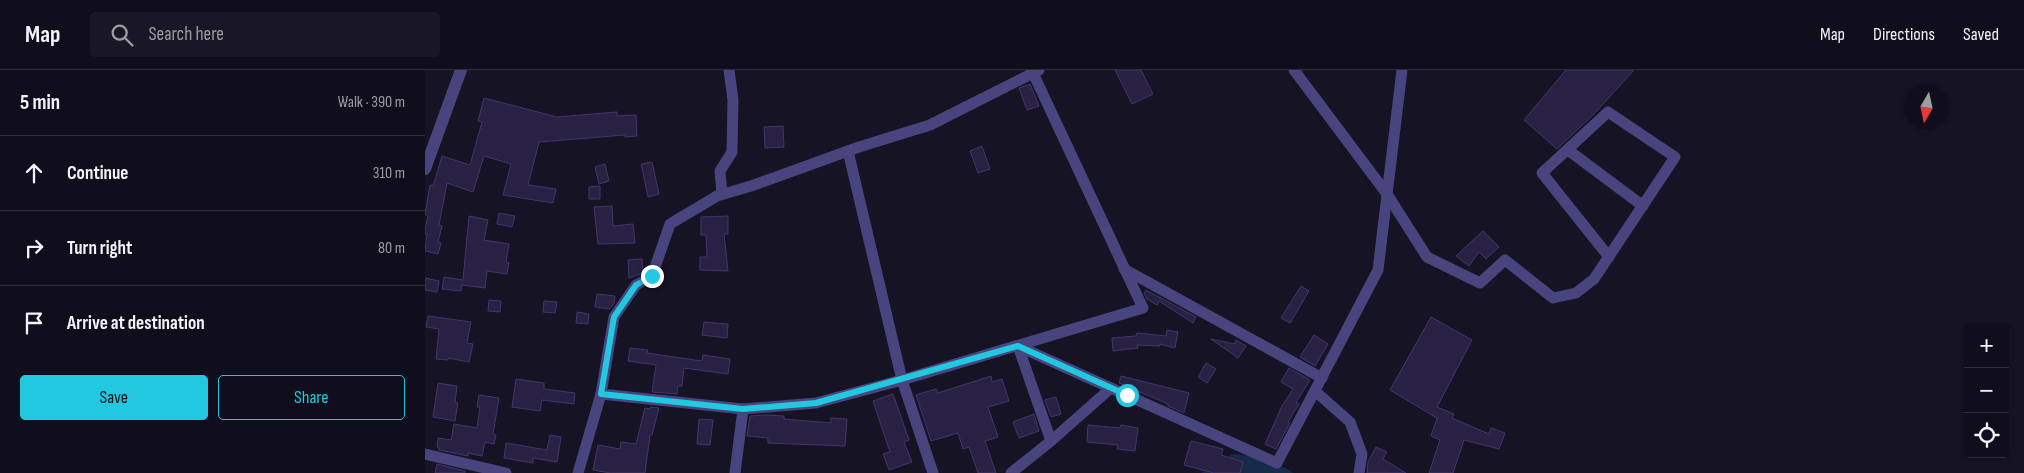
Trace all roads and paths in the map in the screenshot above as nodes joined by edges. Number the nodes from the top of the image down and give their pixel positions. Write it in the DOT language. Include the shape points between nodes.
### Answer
graph roads {
  1 [pos="461,70"];
  2 [pos="729,70"];
  3 [pos="1294,70"];
  4 [pos="1402,70"];
  5 [pos="1036,72"];
  6 [pos="1568,150"];
  7 [pos="847,151"];
  8 [pos="425,169"];
  9 [pos="722,194"];
  10 [pos="1387,194"];
  11 [pos="1643,206"];
  12 [pos="1609,257"];
  13 [pos="1124,269"];
  14 [pos="1018,346"];
  15 [pos="1322,378"];
  16 [pos="903,380"];
  17 [pos="1111,388"];
  18 [pos="1315,391"];
  19 [pos="601,394"];
  20 [pos="743,409"];
  21 [pos="1051,441"];
  22 [pos="425,454"];
  23 [pos="506,473"];
  24 [pos="578,473"];
  25 [pos="735,473"];
  26 [pos="933,473"];
  27 [pos="1011,473"];
  28 [pos="1359,473"];
  1 -- 8 [label="street"];
  2 -- 9 [label="street" via="733,100 732,152 719,171"];
  3 -- 10 [label="street"];
  4 -- 10 [label="street"];
  5 -- 7 [label="street" via="930,125"];
  5 -- 13 [label="street"];
  6 -- 11 [label="street"];
  6 -- 11 [label="street" via="1609,112 1675,157"];
  6 -- 12 [label="street" via="1543,174"];
  7 -- 9 [label="street"];
  7 -- 16 [label="street"];
  9 -- 19 [label="street" via="670,224 652,276 636,285 614,317"];
  10 -- 12 [label="street" via="1427,257 1480,283 1505,260 1553,298 1576,293 1594,279"];
  10 -- 15 [label="street" via="1378,270"];
  11 -- 12 [label="street"];
  13 -- 14 [label="street" via="1143,308"];
  13 -- 15 [label="street"];
  14 -- 16 [label="street"];
  14 -- 17 [label="street"];
  14 -- 21 [label="street"];
  15 -- 18 [label="street"];
  16 -- 20 [label="street" via="816,403"];
  16 -- 26 [label="street"];
  17 -- 18 [label="street" via="1277,463"];
  17 -- 21 [label="street"];
  18 -- 28 [label="street" via="1350,422 1362,454"];
  19 -- 20 [label="street"];
  19 -- 24 [label="street"];
  20 -- 25 [label="street"];
  21 -- 27 [label="street"];
  22 -- 23 [label="street"];
}
